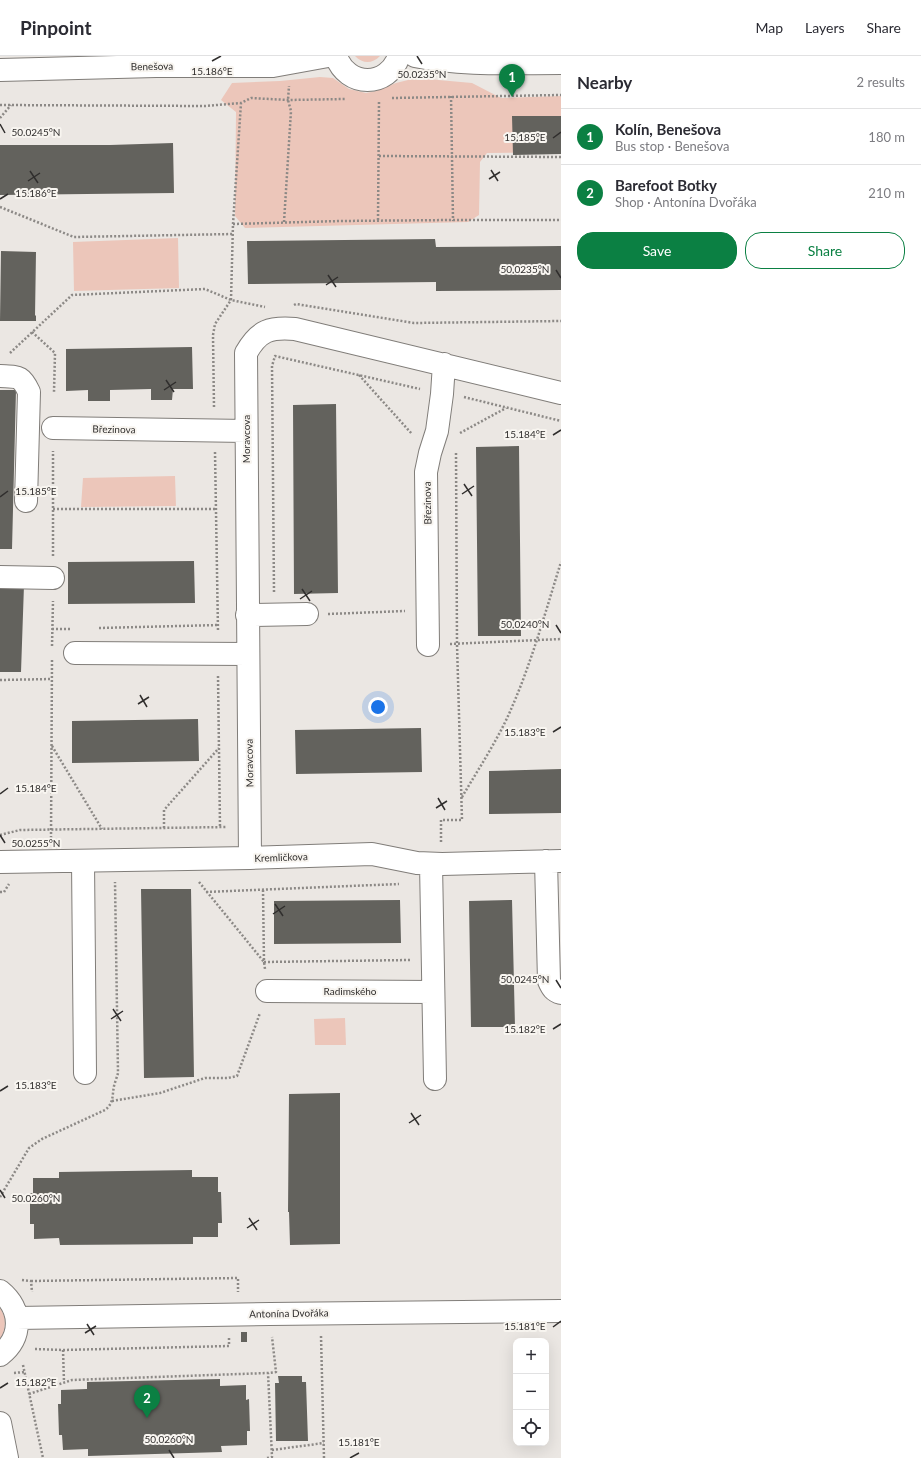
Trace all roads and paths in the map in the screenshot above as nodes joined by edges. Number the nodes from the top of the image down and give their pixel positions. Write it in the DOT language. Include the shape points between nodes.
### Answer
graph roads {
  1 [pos="328,56"];
  2 [pos="336,56"];
  3 [pos="399,56"];
  4 [pos="415,56"];
  5 [pos="561,62"];
  6 [pos="290,63"];
  7 [pos="0,70"];
  8 [pos="561,95"];
  9 [pos="451,96"];
  10 [pos="379,98"];
  11 [pos="386,98"];
  12 [pos="349,99"];
  13 [pos="288,100"];
  14 [pos="241,103"];
  15 [pos="0,105"];
  16 [pos="12,105"];
  17 [pos="0,118"];
  18 [pos="379,156"];
  19 [pos="452,157"];
  20 [pos="561,157"];
  21 [pos="0,207"];
  22 [pos="378,220"];
  23 [pos="453,220"];
  24 [pos="561,220"];
  25 [pos="284,222"];
  26 [pos="234,224"];
  27 [pos="233,234"];
  28 [pos="231,300"];
  29 [pos="269,308"];
  30 [pos="290,308"];
  31 [pos="561,321"];
  32 [pos="32,332"];
  33 [pos="444,364"];
  34 [pos="3,367"];
  35 [pos="359,375"];
  36 [pos="29,392"];
  37 [pos="54,392"];
  38 [pos="561,393"];
  39 [pos="442,394"];
  40 [pos="507,408"];
  41 [pos="560,422"];
  42 [pos="53,428"];
  43 [pos="215,431"];
  44 [pos="246,431"];
  45 [pos="456,435"];
  46 [pos="456,451"];
  47 [pos="430,453"];
  48 [pos="26,501"];
  49 [pos="216,509"];
  50 [pos="53,510"];
  51 [pos="561,562"];
  52 [pos="0,577"];
  53 [pos="53,578"];
  54 [pos="411,611"];
  55 [pos="307,614"];
  56 [pos="247,615"];
  57 [pos="274,615"];
  58 [pos="218,625"];
  59 [pos="98,628"];
  60 [pos="52,629"];
  61 [pos="74,629"];
  62 [pos="561,639"];
  63 [pos="536,640"];
  64 [pos="457,644"];
  65 [pos="428,645"];
  66 [pos="52,650"];
  67 [pos="76,653"];
  68 [pos="218,654"];
  69 [pos="248,654"];
  70 [pos="52,658"];
  71 [pos="52,679"];
  72 [pos="0,680"];
  73 [pos="52,745"];
  74 [pos="219,748"];
  75 [pos="462,798"];
  76 [pos="250,826"];
  77 [pos="220,827"];
  78 [pos="164,828"];
  79 [pos="102,829"];
  80 [pos="51,830"];
  81 [pos="0,834"];
  82 [pos="250,858"];
  83 [pos="200,859"];
  84 [pos="51,861"];
  85 [pos="83,861"];
  86 [pos="553,861"];
  87 [pos="0,862"];
  88 [pos="436,864"];
  89 [pos="406,884"];
  90 [pos="262,890"];
  91 [pos="206,892"];
  92 [pos="414,960"];
  93 [pos="264,962"];
  94 [pos="267,992"];
  95 [pos="433,992"];
  96 [pos="561,993"];
  97 [pos="85,1073"];
  98 [pos="435,1079"];
  99 [pos="112,1101"];
  100 [pos="31,1281"];
  101 [pos="0,1291"];
  102 [pos="238,1297"];
  103 [pos="561,1311"];
  104 [pos="270,1314"];
  105 [pos="17,1318"];
  106 [pos="320,1330"];
  107 [pos="229,1334"];
  108 [pos="35,1349"];
  109 [pos="63,1350"];
  110 [pos="0,1355"];
  111 [pos="268,1373"];
  112 [pos="64,1382"];
  113 [pos="29,1394"];
  114 [pos="0,1423"];
  115 [pos="324,1443"];
  116 [pos="272,1450"];
  117 [pos="8,1458"];
  118 [pos="267,1458"];
  119 [pos="324,1458"];
  1 -- 6 [label="street, Benešova"];
  2 -- 3 [label="street" via="351,76 369,80 386,75 393,69"];
  4 -- 5 [label="street" via="456,63"];
  6 -- 7 [label="street, Benešova" via="256,66"];
  6 -- 13 [label="path"];
  8 -- 9 [label="path"];
  9 -- 11 [label="path"];
  9 -- 19 [label="path"];
  10 -- 18 [label="path"];
  12 -- 13 [label="path"];
  13 -- 14 [label="path" via="251,98"];
  13 -- 25 [label="path" via="291,111"];
  14 -- 16 [label="path" via="205,106"];
  14 -- 26 [label="path"];
  15 -- 16 [label="path"];
  16 -- 17 [label="path"];
  18 -- 19 [label="path"];
  18 -- 22 [label="path"];
  19 -- 20 [label="path"];
  19 -- 23 [label="path"];
  21 -- 27 [label="path" via="74,237"];
  22 -- 23 [label="path"];
  22 -- 25 [label="path"];
  23 -- 24 [label="path"];
  25 -- 26 [label="path"];
  26 -- 27 [label="path"];
  27 -- 28 [label="path"];
  28 -- 29 [label="path"];
  28 -- 32 [label="path" via="205,289 72,296"];
  28 -- 43 [label="path" via="215,324 213,335"];
  30 -- 31 [label="path" via="296,304 414,323"];
  32 -- 34 [label="path"];
  32 -- 37 [label="path" via="55,353"];
  33 -- 38 [label="street, Moravcova"];
  33 -- 39 [label="street, Březinova"];
  33 -- 44 [label="street, Moravcova" via="295,329 278,328 268,331 252,343 246,353"];
  34 -- 36 [label="street" via="24,381"];
  35 -- 39 [label="path"];
  35 -- 47 [label="path"];
  35 -- 57 [label="path" via="275,356 272,366"];
  36 -- 37 [label="path"];
  36 -- 48 [label="street"];
  37 -- 42 [label="path"];
  39 -- 40 [label="path"];
  39 -- 47 [label="street, Březinova" via="437,431"];
  40 -- 41 [label="path"];
  40 -- 45 [label="path"];
  42 -- 43 [label="street, Březinova"];
  42 -- 50 [label="path"];
  43 -- 44 [label="street, Březinova"];
  43 -- 49 [label="path"];
  44 -- 56 [label="street, Moravcova"];
  46 -- 64 [label="path"];
  47 -- 65 [label="street, Březinova" via="426,472"];
  49 -- 50 [label="path"];
  49 -- 58 [label="path"];
  50 -- 53 [label="path"];
  51 -- 63 [label="path"];
  52 -- 53 [label="street"];
  53 -- 60 [label="path"];
  54 -- 55 [label="path"];
  55 -- 57 [label="street"];
  56 -- 57 [label="street"];
  56 -- 69 [label="street, Moravcova"];
  58 -- 59 [label="path"];
  58 -- 68 [label="path"];
  60 -- 61 [label="path"];
  60 -- 66 [label="path"];
  62 -- 63 [label="path"];
  63 -- 64 [label="path"];
  63 -- 75 [label="path" via="512,707"];
  64 -- 65 [label="path"];
  64 -- 75 [label="path"];
  67 -- 68 [label="street"];
  68 -- 69 [label="street"];
  68 -- 74 [label="path"];
  69 -- 76 [label="street, Moravcova"];
  70 -- 71 [label="path"];
  71 -- 72 [label="path"];
  71 -- 73 [label="path"];
  73 -- 79 [label="path"];
  73 -- 80 [label="path"];
  74 -- 77 [label="path"];
  74 -- 78 [label="path" via="164,810"];
  75 -- 88 [label="path" via="462,820 441,820"];
  76 -- 77 [label="path"];
  76 -- 82 [label="street, Moravcova"];
  77 -- 78 [label="path"];
  78 -- 79 [label="path"];
  79 -- 80 [label="path"];
  80 -- 81 [label="path" via="20,830"];
  80 -- 84 [label="path"];
  82 -- 83 [label="street, Kremličkova"];
  82 -- 88 [label="street, Kremličkova" via="372,854"];
  83 -- 85 [label="street, Kremličkova"];
  83 -- 91 [label="path" via="199,883"];
  84 -- 85 [label="street, Kremličkova"];
  84 -- 87 [label="street, Kremličkova"];
  85 -- 97 [label="street"];
  86 -- 88 [label="street, Kremličkova"];
  86 -- 96 [label="street" via="549,981 552,988"];
  88 -- 95 [label="street"];
  89 -- 90 [label="path"];
  90 -- 91 [label="path"];
  90 -- 93 [label="path"];
  91 -- 93 [label="path"];
  92 -- 93 [label="path"];
  93 -- 94 [label="path"];
  94 -- 95 [label="street, Radimského"];
  94 -- 99 [label="path" via="237,1076 205,1078 160,1093"];
  95 -- 98 [label="street"];
  100 -- 102 [label="path" via="238,1278"];
  101 -- 105 [label="street" via="12,1304"];
  103 -- 104 [label="street, Antonína Dvořáka"];
  104 -- 105 [label="street, Antonína Dvořáka"];
  104 -- 111 [label="path" via="276,1372"];
  105 -- 110 [label="street" via="13,1341"];
  106 -- 115 [label="path"];
  107 -- 109 [label="path" via="229,1346"];
  108 -- 109 [label="path"];
  109 -- 112 [label="path"];
  111 -- 112 [label="path"];
  111 -- 116 [label="path"];
  112 -- 113 [label="path"];
  114 -- 117 [label="street"];
  115 -- 116 [label="path"];
  115 -- 119 [label="path"];
  116 -- 118 [label="path" via="272,1457"];
}
